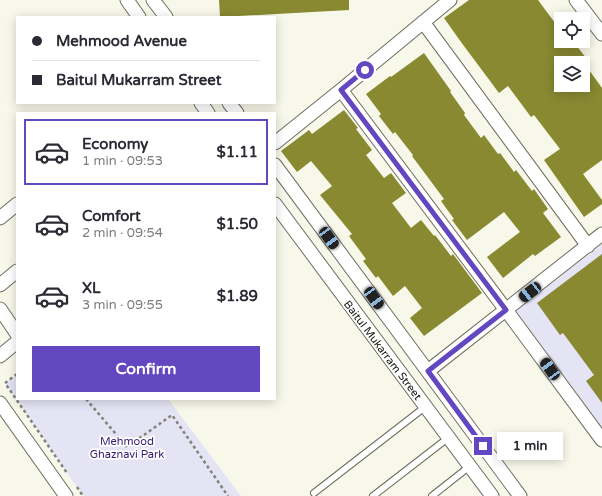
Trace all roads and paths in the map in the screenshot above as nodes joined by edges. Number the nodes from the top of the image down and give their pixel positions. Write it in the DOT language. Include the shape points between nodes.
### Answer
graph roads {
  1 [pos="127,0"];
  2 [pos="153,0"];
  3 [pos="450,0"];
  4 [pos="576,0"];
  5 [pos="138,16"];
  6 [pos="165,16"];
  7 [pos="423,22"];
  8 [pos="602,34"];
  9 [pos="341,90"];
  10 [pos="230,104"];
  11 [pos="236,112"];
  12 [pos="276,142"];
  13 [pos="276,166"];
  14 [pos="16,205"];
  15 [pos="276,205"];
  16 [pos="0,218"];
  17 [pos="602,234"];
  18 [pos="588,246"];
  19 [pos="16,273"];
  20 [pos="0,285"];
  21 [pos="0,309"];
  22 [pos="506,310"];
  23 [pos="16,333"];
  24 [pos="16,343"];
  25 [pos="0,356"];
  26 [pos="428,371"];
  27 [pos="16,375"];
  28 [pos="16,399"];
  29 [pos="17,400"];
  30 [pos="87,400"];
  31 [pos="0,403"];
  32 [pos="426,407"];
  33 [pos="448,438"];
  34 [pos="602,440"];
  35 [pos="470,466"];
  36 [pos="70,477"];
  37 [pos="75,484"];
  38 [pos="314,493"];
  39 [pos="66,496"];
  40 [pos="83,496"];
  41 [pos="228,496"];
  42 [pos="373,496"];
  43 [pos="432,496"];
  44 [pos="492,496"];
  45 [pos="520,496"];
  1 -- 5 [label="street"];
  2 -- 6 [label="street"];
  3 -- 7 [label="street"];
  4 -- 8 [label="street"];
  7 -- 9 [label="street"];
  7 -- 18 [label="street"];
  9 -- 12 [label="street"];
  9 -- 22 [label="street"];
  10 -- 11 [label="street"];
  13 -- 26 [label="street, Baitul Mukarram Street"];
  14 -- 16 [label="street"];
  15 -- 32 [label="street, Baitul Mukarram Street"];
  17 -- 18 [label="street"];
  18 -- 22 [label="street"];
  19 -- 20 [label="street"];
  21 -- 23 [label="street"];
  22 -- 26 [label="street"];
  22 -- 34 [label="street"];
  24 -- 25 [label="street"];
  26 -- 45 [label="street, Baitul Mukarram Street"];
  27 -- 28 [label="path" via="5,383"];
  29 -- 36 [label="path"];
  30 -- 41 [label="path" via="127,447 172,415"];
  31 -- 39 [label="street"];
  32 -- 33 [label="street, Baitul Mukarram Street"];
  32 -- 38 [label="lane"];
  33 -- 35 [label="street, Baitul Mukarram Street"];
  33 -- 42 [label="lane"];
  35 -- 43 [label="lane"];
  35 -- 44 [label="street, Baitul Mukarram Street"];
  37 -- 40 [label="path"];
}
